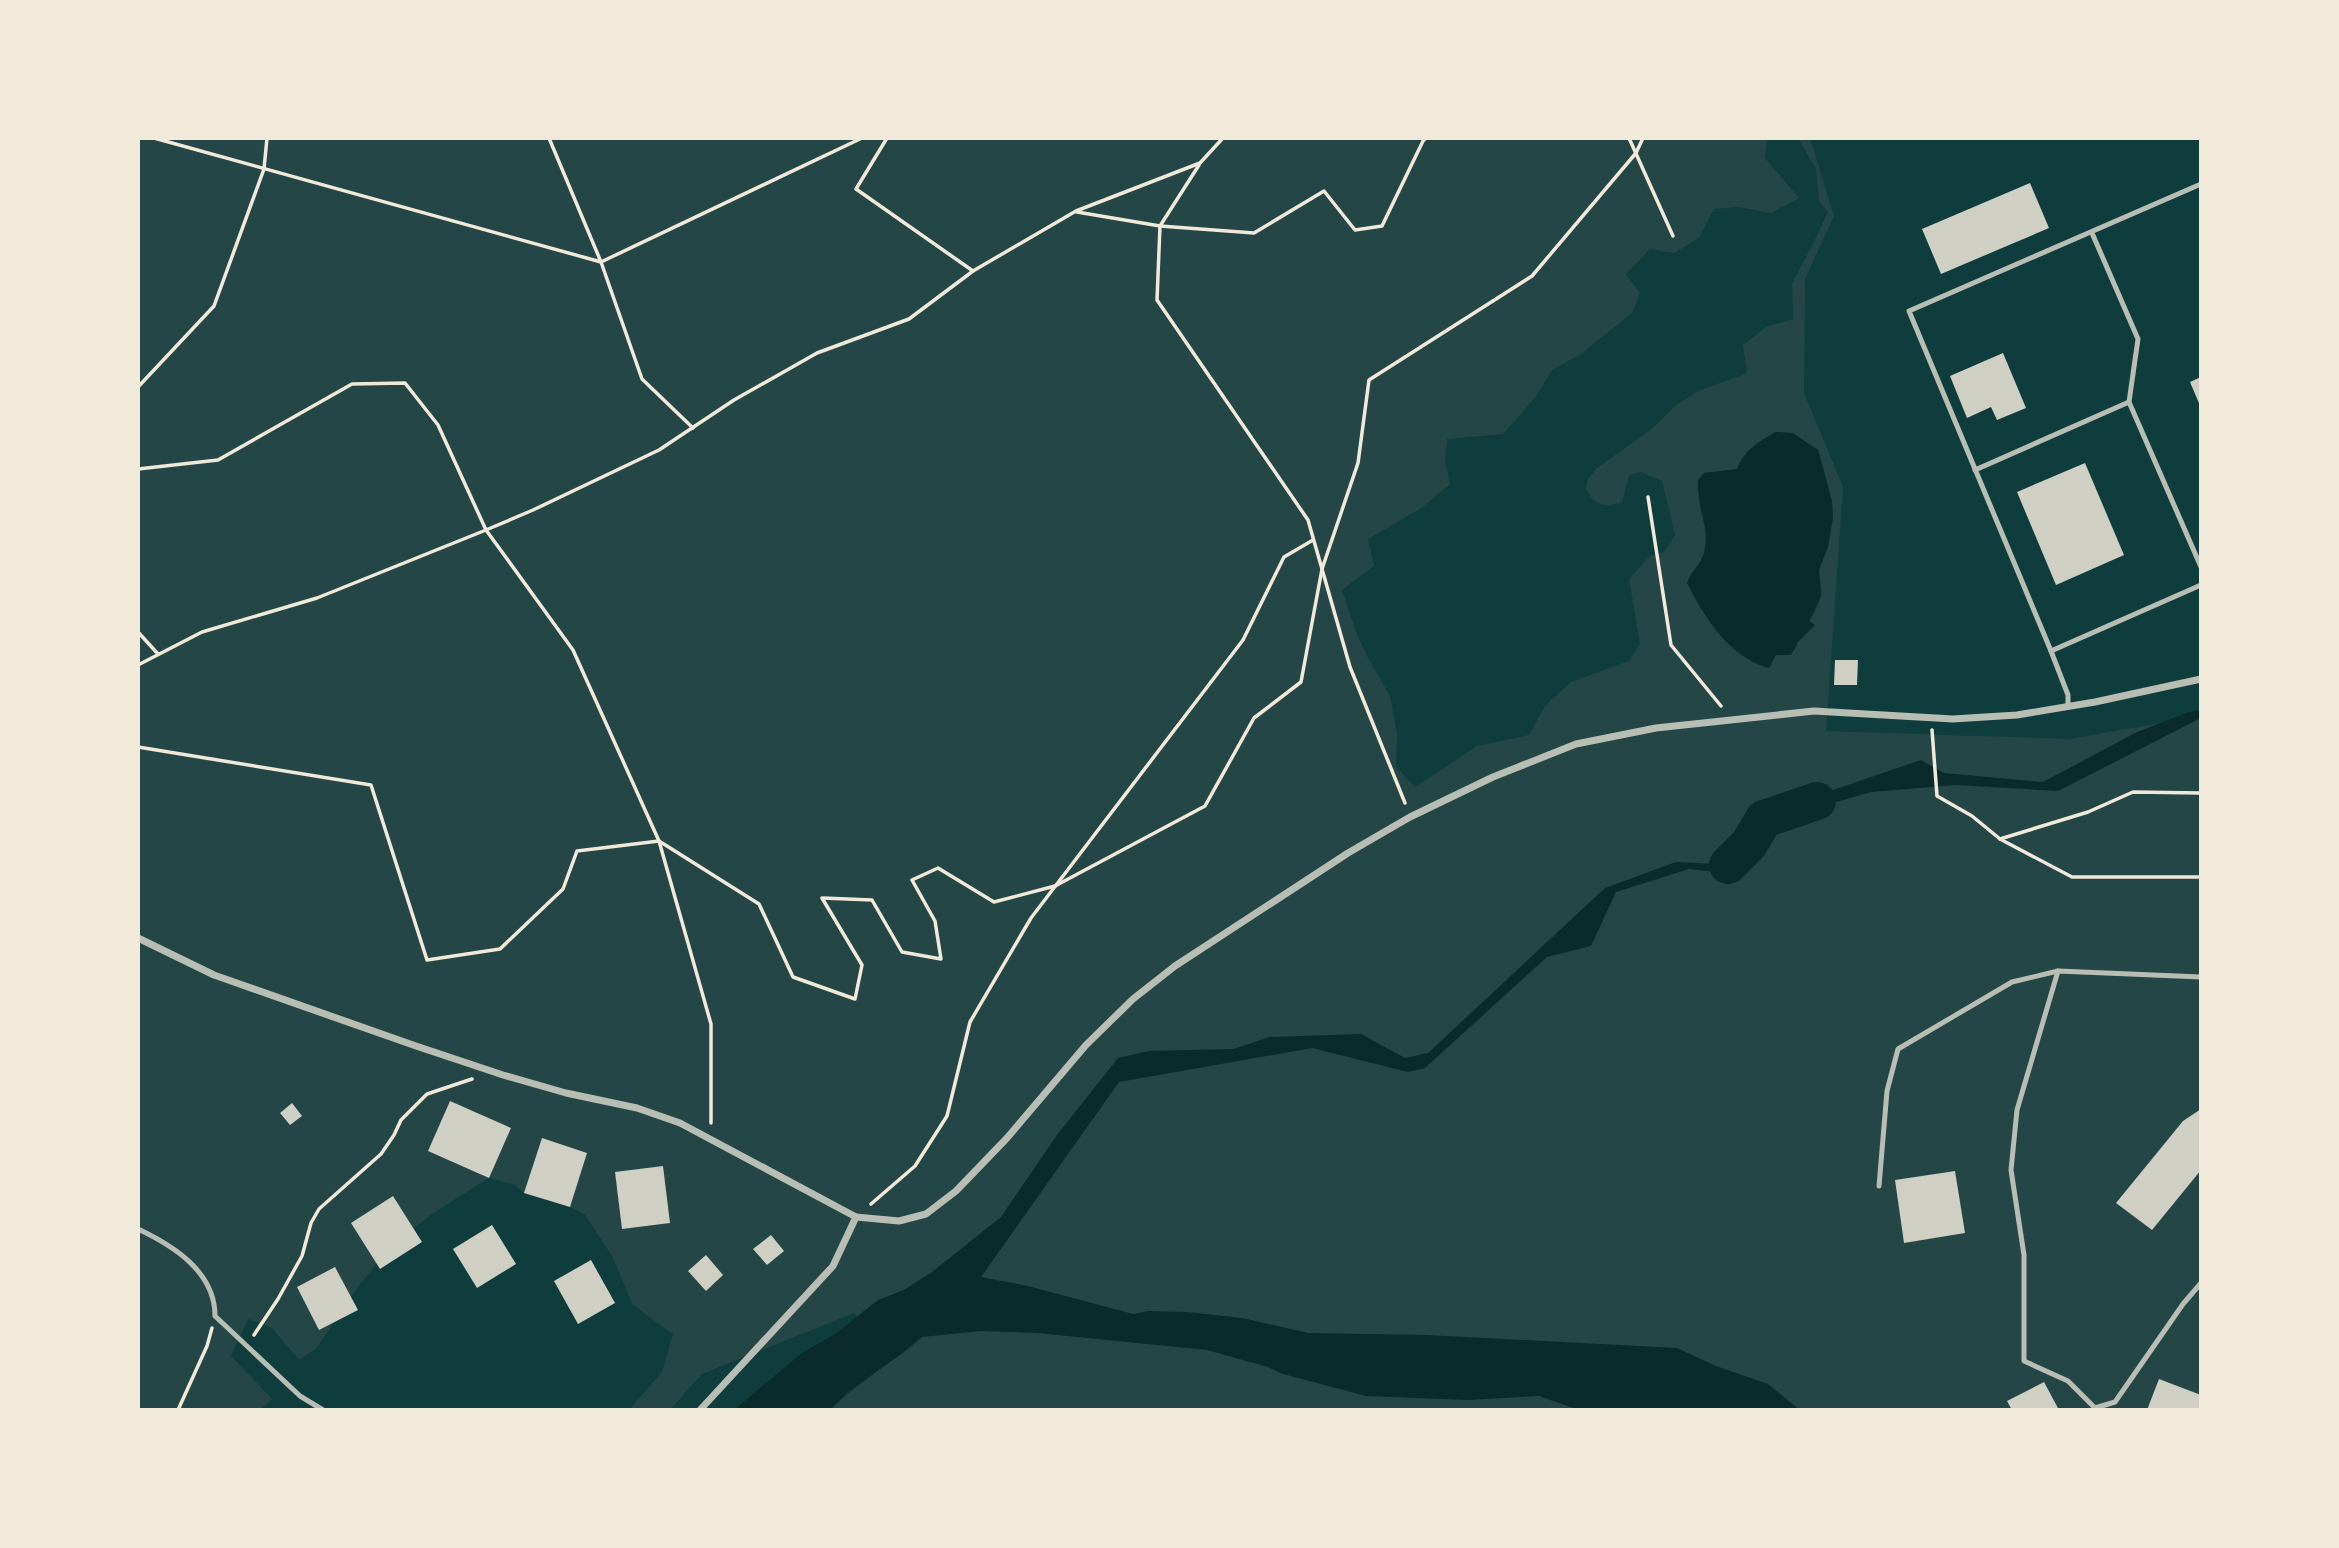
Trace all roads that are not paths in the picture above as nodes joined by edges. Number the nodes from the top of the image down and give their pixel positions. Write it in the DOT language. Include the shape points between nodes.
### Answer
graph roads {
  1 [pos="2201,184"];
  2 [pos="2092,233"];
  3 [pos="2129,402"];
  4 [pos="1975,470"];
  5 [pos="2201,567"];
  6 [pos="2201,585"];
  7 [pos="2051,651"];
  8 [pos="2201,679"];
  9 [pos="2068,706"];
  10 [pos="138,938"];
  11 [pos="2058,971"];
  12 [pos="2201,977"];
  13 [pos="1879,1186"];
  14 [pos="856,1217"];
  15 [pos="138,1229"];
  16 [pos="2201,1283"];
  17 [pos="323,1410"];
  18 [pos="700,1410"];
  1 -- 2 [label="lane"];
  2 -- 3 [label="lane" via="2138,339"];
  2 -- 4 [label="lane" via="1909,311"];
  3 -- 4 [label="lane"];
  3 -- 5 [label="lane"];
  4 -- 7 [label="lane"];
  6 -- 7 [label="lane"];
  7 -- 9 [label="lane"];
  8 -- 9 [label="street"];
  9 -- 14 [label="street" via="1953,719 1814,711 1656,728 1576,744 1493,777 1410,817 1175,966 1086,1045 1007,1139 956,1191 926,1214 899,1220"];
  10 -- 14 [label="street" via="214,975 490,1071 680,1122"];
  11 -- 12 [label="lane"];
  11 -- 13 [label="lane" via="2012,982 1898,1049 1887,1091"];
  11 -- 16 [label="lane" via="2017,1110 2011,1170 2024,1255 2024,1361 2068,1381 2095,1408 2115,1402"];
  14 -- 18 [label="street" via="833,1266"];
  15 -- 17 [label="lane" via="186,1258 209,1285 215,1316 300,1396"];
}
